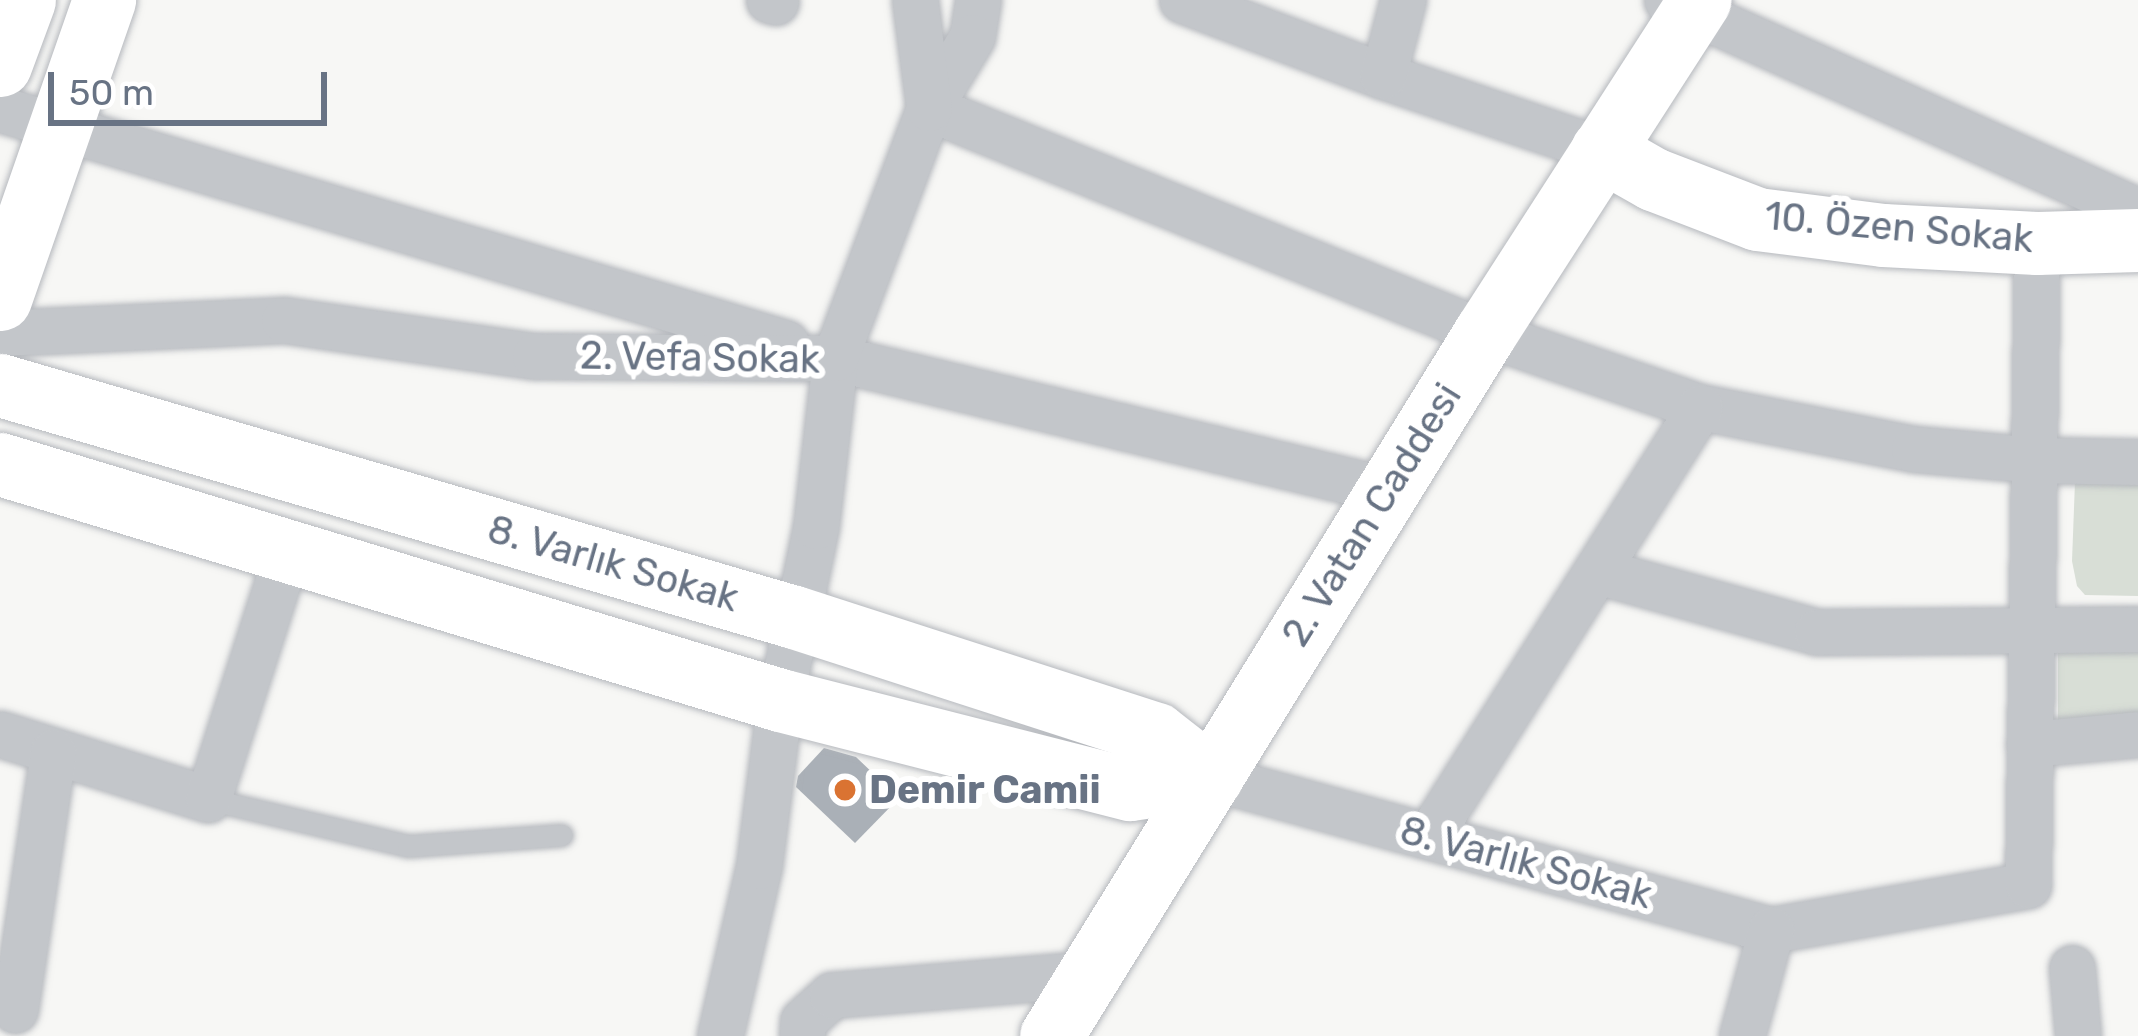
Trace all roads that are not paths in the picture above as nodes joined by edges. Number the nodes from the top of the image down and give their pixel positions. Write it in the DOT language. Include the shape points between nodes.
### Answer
graph roads {
  1 [pos="24,0"];
  2 [pos="104,0"];
  3 [pos="915,0"];
  4 [pos="978,0"];
  5 [pos="1182,0"];
  6 [pos="1403,0"];
  7 [pos="1685,4"];
  8 [pos="1383,76"];
  9 [pos="21,105"];
  10 [pos="929,108"];
  11 [pos="1601,150"];
  12 [pos="2138,211"];
  13 [pos="2138,240"];
  14 [pos="2037,243"];
  15 [pos="0,298"];
  16 [pos="0,333"];
  17 [pos="1485,333"];
  18 [pos="835,358"];
  19 [pos="0,385"];
  20 [pos="1700,407"];
  21 [pos="2035,460"];
  22 [pos="2138,462"];
  23 [pos="0,464"];
  24 [pos="1388,490"];
  25 [pos="288,550"];
  26 [pos="1601,572"];
  27 [pos="794,617"];
  28 [pos="2138,629"];
  29 [pos="2030,632"];
  30 [pos="780,700"];
  31 [pos="0,734"];
  32 [pos="2138,734"];
  33 [pos="2029,744"];
  34 [pos="53,752"];
  35 [pos="1211,777"];
  36 [pos="208,799"];
  37 [pos="562,835"];
  38 [pos="1429,836"];
  39 [pos="1771,930"];
  40 [pos="2072,968"];
  41 [pos="1088,974"];
  42 [pos="18,1016"];
  43 [pos="720,1036"];
  44 [pos="802,1036"];
  45 [pos="1052,1036"];
  46 [pos="1742,1036"];
  47 [pos="2078,1036"];
  1 -- 9 [label="main road"];
  2 -- 9 [label="main road"];
  3 -- 10 [label="street"];
  4 -- 10 [label="street" via="972,37"];
  5 -- 8 [label="street"];
  6 -- 8 [label="street"];
  7 -- 11 [label="main road, 2. Vatan Caddesi"];
  7 -- 12 [label="street"];
  8 -- 11 [label="street"];
  9 -- 15 [label="main road"];
  9 -- 18 [label="street"];
  10 -- 17 [label="street"];
  10 -- 18 [label="street"];
  11 -- 14 [label="main road, 10. Özen Sokak" via="1757,219"];
  11 -- 17 [label="main road, 2. Vatan Caddesi"];
  13 -- 14 [label="main road, 10. Özen Sokak"];
  14 -- 21 [label="street"];
  16 -- 18 [label="street, 2. Vefa Sokak" via="284,320 536,356"];
  17 -- 20 [label="street"];
  17 -- 24 [label="main road, 2. Vatan Caddesi"];
  18 -- 24 [label="street, 2. Vefa Sokak"];
  18 -- 27 [label="street" via="816,526"];
  19 -- 27 [label="main road, 8. Varlık Sokak"];
  20 -- 21 [label="street" via="1914,449"];
  20 -- 26 [label="street"];
  21 -- 22 [label="street"];
  21 -- 29 [label="street"];
  23 -- 25 [label="main road, 8. Varlık Sokak"];
  24 -- 35 [label="main road, 2. Vatan Caddesi"];
  25 -- 30 [label="main road, 8. Varlık Sokak"];
  25 -- 36 [label="street"];
  26 -- 29 [label="street" via="1816,632"];
  26 -- 38 [label="street"];
  27 -- 30 [label="street"];
  27 -- 35 [label="main road, 8. Varlık Sokak" via="1156,734"];
  28 -- 29 [label="street"];
  29 -- 33 [label="street"];
  30 -- 35 [label="main road, 8. Varlık Sokak" via="1130,789"];
  30 -- 43 [label="street" via="759,866"];
  31 -- 34 [label="street"];
  32 -- 33 [label="street"];
  33 -- 39 [label="street" via="2028,886"];
  34 -- 36 [label="street"];
  34 -- 42 [label="street"];
  35 -- 38 [label="street, 8. Varlık Sokak"];
  35 -- 41 [label="main road, 2. Vatan Caddesi"];
  36 -- 37 [label="lane" via="408,845"];
  38 -- 39 [label="street, 8. Varlık Sokak"];
  39 -- 46 [label="street"];
  40 -- 47 [label="street"];
  41 -- 44 [label="street" via="832,995 803,1021"];
  41 -- 45 [label="main road, 2. Vatan Caddesi"];
}
